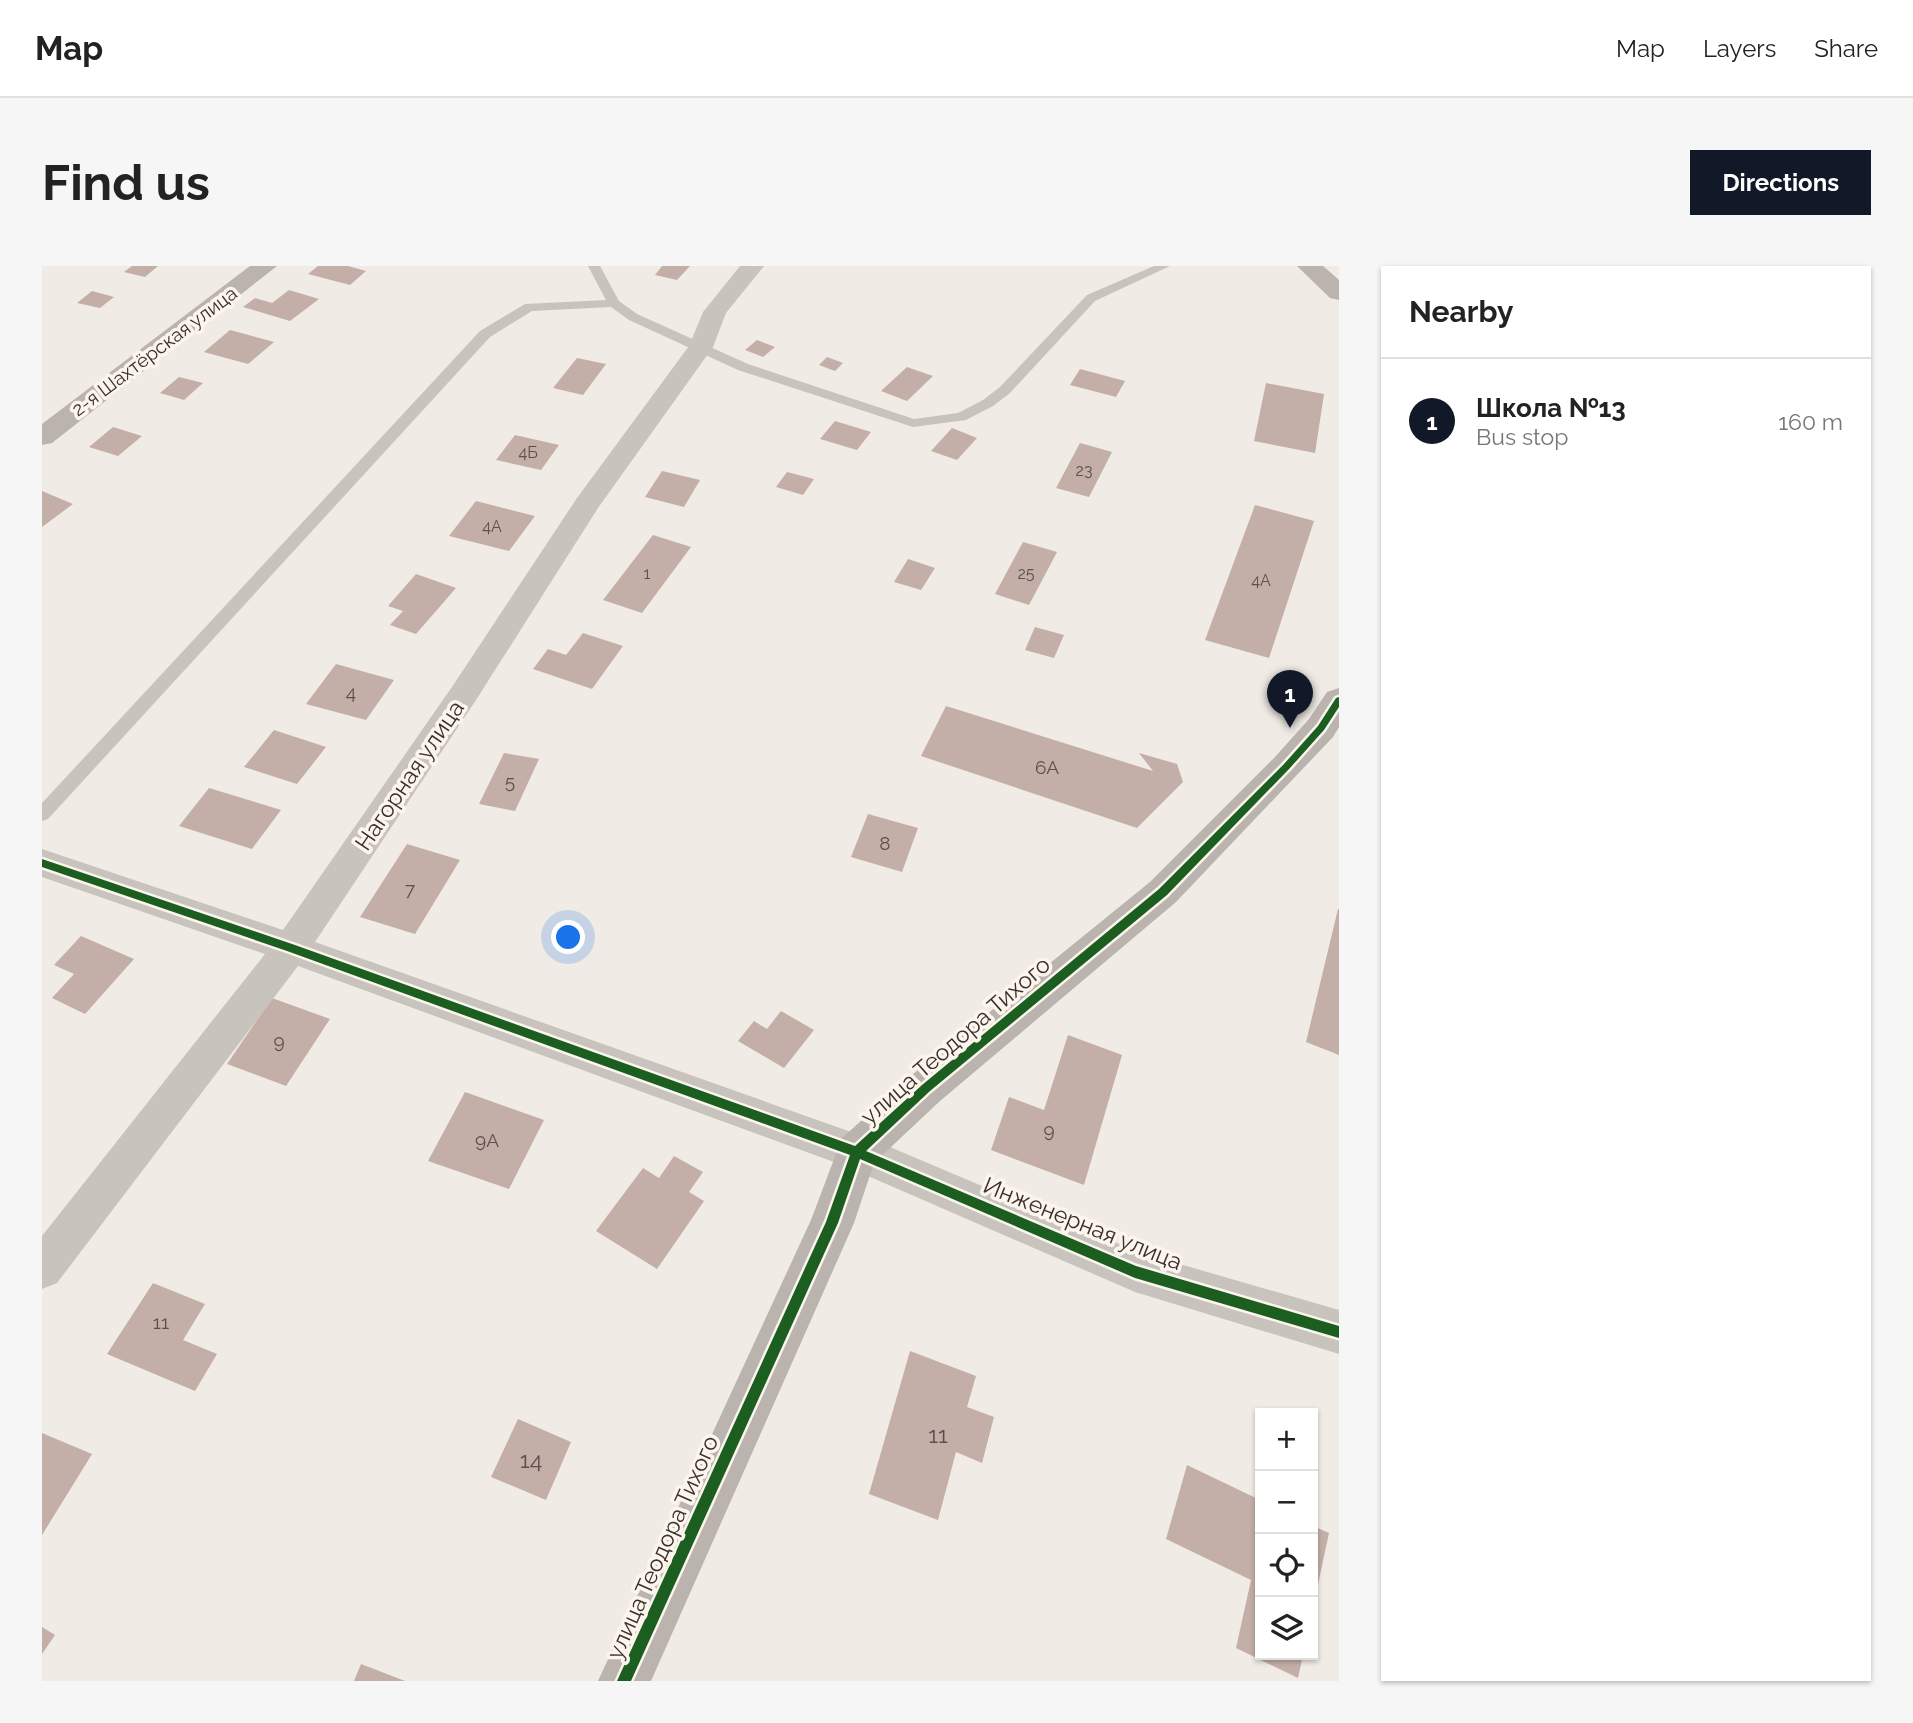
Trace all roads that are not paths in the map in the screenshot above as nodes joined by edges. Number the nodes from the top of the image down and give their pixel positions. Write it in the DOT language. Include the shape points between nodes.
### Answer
graph roads {
  1 [pos="265,266"];
  2 [pos="594,266"];
  3 [pos="752,266"];
  4 [pos="1164,266"];
  5 [pos="1309,266"];
  6 [pos="1339,293"];
  7 [pos="614,303"];
  8 [pos="701,347"];
  9 [pos="42,437"];
  10 [pos="1339,700"];
  11 [pos="42,814"];
  12 [pos="42,863"];
  13 [pos="291,948"];
  14 [pos="857,1152"];
  15 [pos="42,1269"];
  16 [pos="1339,1332"];
  17 [pos="624,1681"];
  1 -- 9 [label="street, 2-я Шахтёрская улица"];
  2 -- 7 [label="lane"];
  3 -- 8 [label="street, Нагорная улица" via="715,312"];
  4 -- 8 [label="lane" via="1091,298 1005,390 961,417 940,422 913,423 743,367"];
  5 -- 6 [label="street"];
  7 -- 8 [label="lane" via="633,317"];
  7 -- 11 [label="lane" via="529,307 485,334"];
  8 -- 13 [label="street, Нагорная улица" via="587,504"];
  10 -- 14 [label="street, улица Теодора Тихого" via="1321,729 1163,892 926,1088"];
  12 -- 13 [label="street, Инженерная улица"];
  13 -- 14 [label="street, Инженерная улица"];
  13 -- 15 [label="street, Нагорная улица"];
  14 -- 16 [label="street, Инженерная улица" via="1135,1272"];
  14 -- 17 [label="street, улица Теодора Тихого" via="832,1223"];
}
